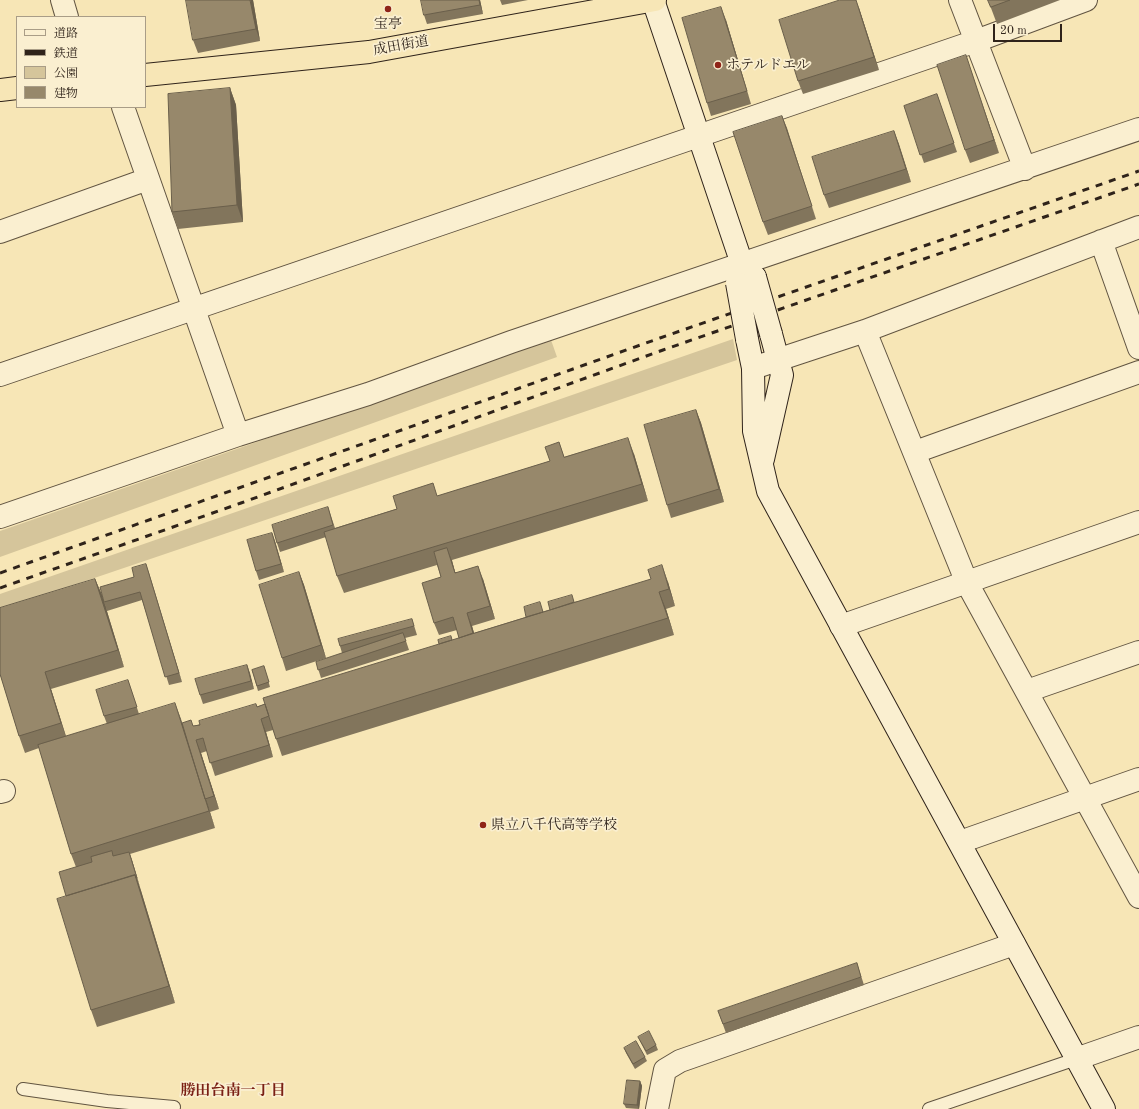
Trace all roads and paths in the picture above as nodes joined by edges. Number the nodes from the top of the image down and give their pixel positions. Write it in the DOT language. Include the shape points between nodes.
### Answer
graph roads {
  1 [pos="62,0"];
  2 [pos="654,0"];
  3 [pos="960,0"];
  4 [pos="1086,0"];
  5 [pos="582,7"];
  6 [pos="68,16"];
  7 [pos="976,41"];
  8 [pos="146,75"];
  9 [pos="16,88"];
  10 [pos="0,90"];
  11 [pos="123,108"];
  12 [pos="1139,129"];
  13 [pos="700,135"];
  14 [pos="1025,169"];
  15 [pos="148,179"];
  16 [pos="1139,227"];
  17 [pos="0,232"];
  18 [pos="1101,241"];
  19 [pos="745,275"];
  20 [pos="194,308"];
  21 [pos="864,331"];
  22 [pos="1139,344"];
  23 [pos="778,360"];
  24 [pos="752,368"];
  25 [pos="1139,372"];
  26 [pos="0,375"];
  27 [pos="238,435"];
  28 [pos="915,452"];
  29 [pos="762,464"];
  30 [pos="0,517"];
  31 [pos="1139,522"];
  32 [pos="967,583"];
  33 [pos="841,626"];
  34 [pos="1139,652"];
  35 [pos="1027,691"];
  36 [pos="1139,779"];
  37 [pos="1086,798"];
  38 [pos="960,842"];
  39 [pos="1139,897"];
  40 [pos="1014,944"];
  41 [pos="1139,1037"];
  42 [pos="1076,1059"];
  43 [pos="23,1089"];
  44 [pos="107,1105"];
  45 [pos="174,1107"];
  46 [pos="657,1109"];
  47 [pos="929,1109"];
  48 [pos="1104,1109"];
  1 -- 6 [label="street"];
  2 -- 5 [label="highway, 成田街道"];
  2 -- 13 [label="street"];
  3 -- 7 [label="street"];
  4 -- 7 [label="street"];
  5 -- 8 [label="highway, 成田街道" via="368,52"];
  7 -- 13 [label="street"];
  7 -- 14 [label="street"];
  9 -- 10 [label="highway"];
  11 -- 15 [label="street"];
  12 -- 14 [label="street"];
  13 -- 19 [label="street"];
  13 -- 20 [label="street"];
  14 -- 19 [label="street"];
  15 -- 17 [label="street"];
  15 -- 20 [label="street"];
  16 -- 18 [label="street"];
  18 -- 21 [label="street"];
  18 -- 22 [label="street"];
  19 -- 23 [label="street, bridge" via="771,334"];
  19 -- 24 [label="street, bridge" via="747,339"];
  19 -- 27 [label="street" via="510,342 368,394"];
  20 -- 26 [label="street"];
  20 -- 27 [label="street"];
  21 -- 23 [label="street"];
  21 -- 28 [label="street"];
  23 -- 24 [label="street"];
  23 -- 29 [label="street" via="782,375"];
  24 -- 29 [label="street" via="754,431"];
  25 -- 28 [label="street"];
  27 -- 30 [label="street"];
  28 -- 32 [label="street"];
  29 -- 33 [label="street" via="768,491"];
  31 -- 32 [label="street"];
  32 -- 33 [label="street"];
  32 -- 35 [label="street"];
  33 -- 38 [label="street"];
  34 -- 35 [label="street"];
  35 -- 37 [label="street"];
  36 -- 37 [label="street"];
  37 -- 38 [label="street"];
  37 -- 39 [label="street"];
  38 -- 40 [label="street"];
  40 -- 42 [label="street"];
  40 -- 46 [label="street" via="680,1061 665,1070"];
  41 -- 42 [label="street"];
  42 -- 47 [label="lane"];
  42 -- 48 [label="street"];
  43 -- 44 [label="lane"];
  44 -- 45 [label="lane"];
}
